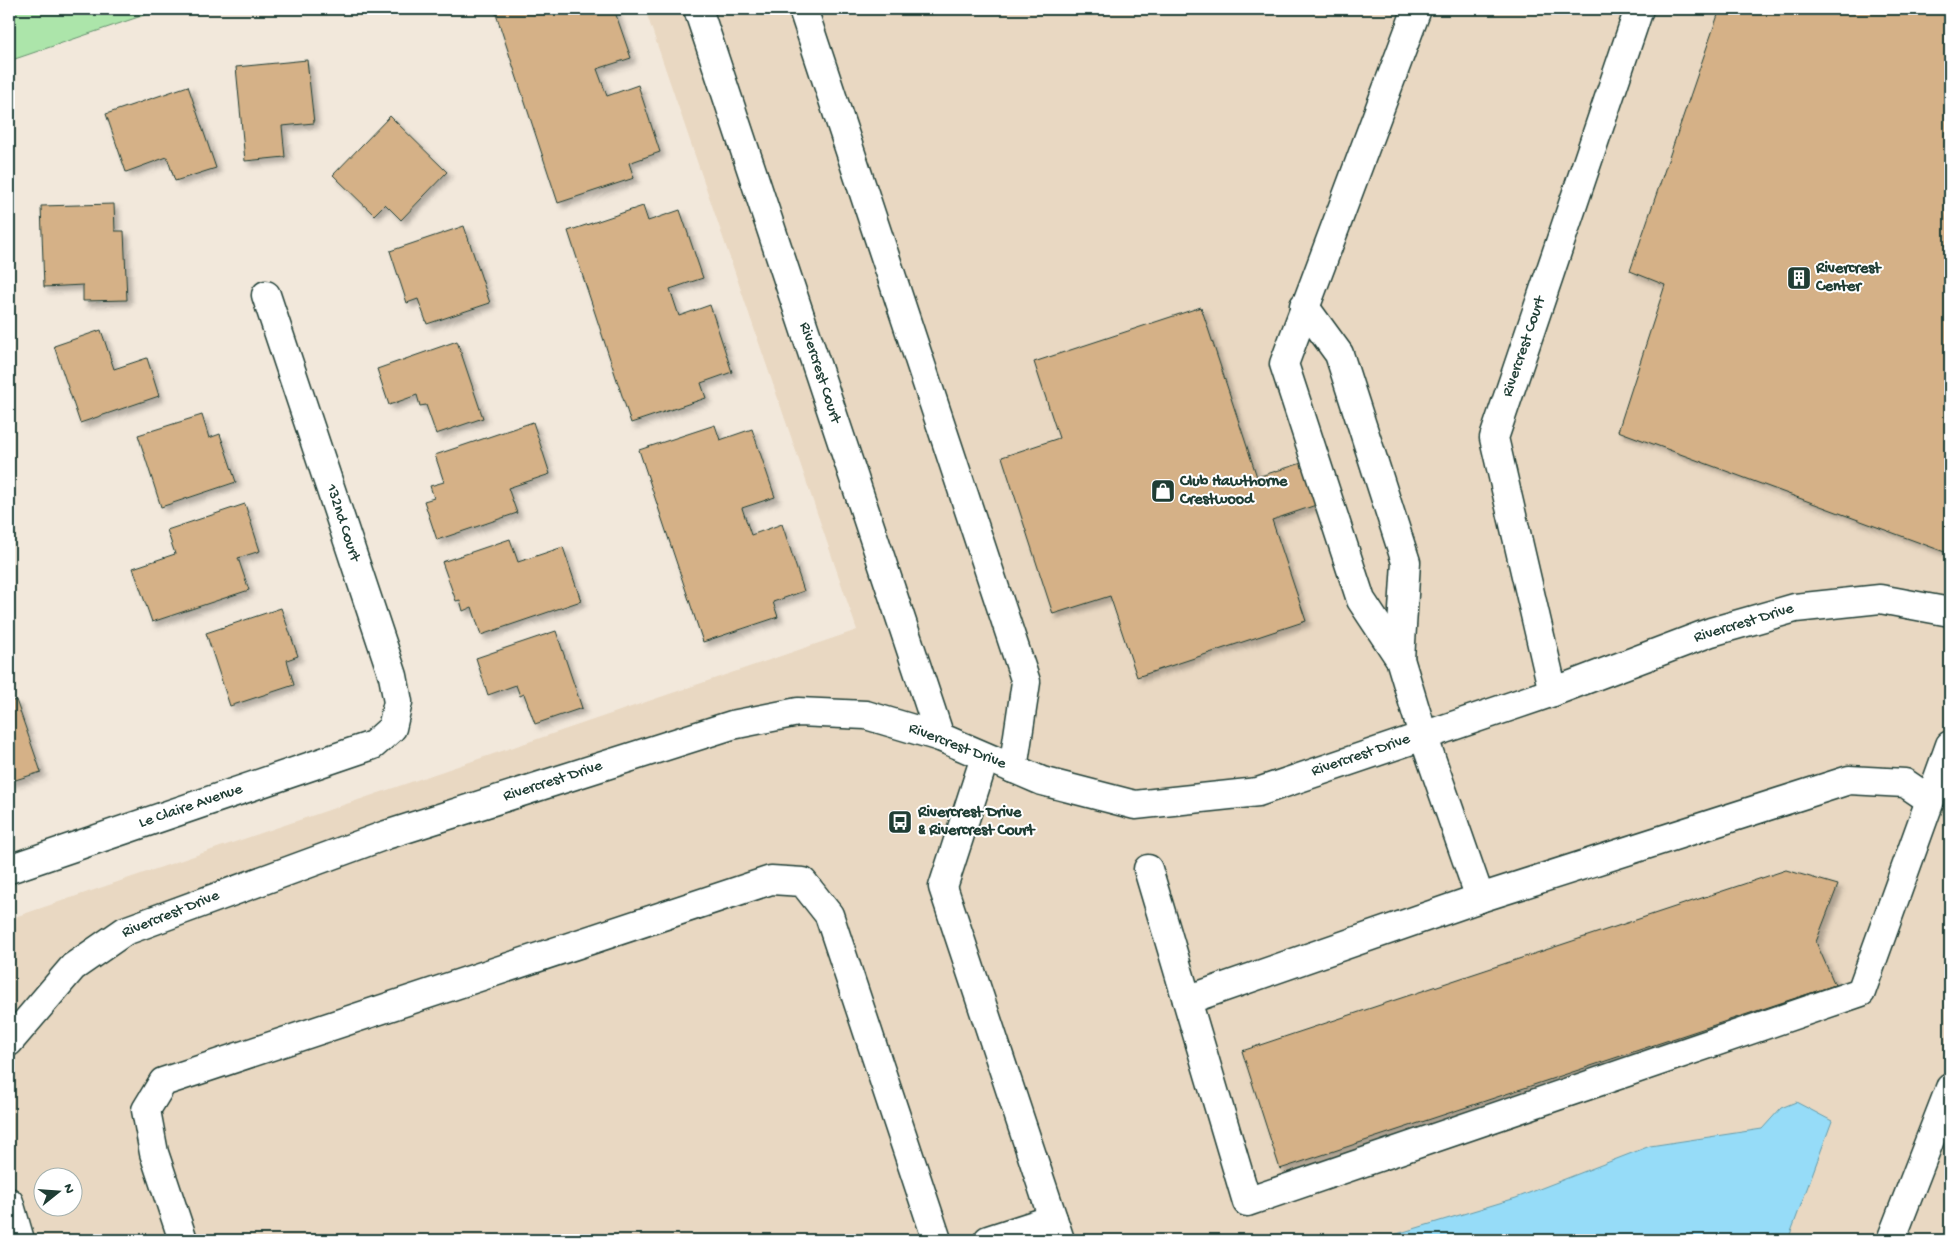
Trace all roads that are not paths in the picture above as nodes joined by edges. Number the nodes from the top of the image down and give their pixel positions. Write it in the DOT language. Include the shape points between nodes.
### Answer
graph roads {
  1 [pos="698,9"];
  2 [pos="803,9"];
  3 [pos="1417,9"];
  4 [pos="1639,9"];
  5 [pos="266,295"];
  6 [pos="1304,306"];
  7 [pos="1950,612"];
  8 [pos="1400,660"];
  9 [pos="1553,692"];
  10 [pos="1423,736"];
  11 [pos="940,737"];
  12 [pos="373,745"];
  13 [pos="1950,745"];
  14 [pos="985,757"];
  15 [pos="1013,769"];
  16 [pos="1930,800"];
  17 [pos="9,869"];
  18 [pos="1148,869"];
  19 [pos="1480,898"];
  20 [pos="1187,1000"];
  21 [pos="9,1042"];
  22 [pos="1950,1088"];
  23 [pos="9,1202"];
  24 [pos="1057,1230"];
  25 [pos="20,1240"];
  26 [pos="183,1240"];
  27 [pos="937,1240"];
  28 [pos="988,1240"];
  29 [pos="1891,1240"];
  1 -- 11 [label="street, Rivercrest Court"];
  2 -- 15 [label="street" via="1026,682"];
  3 -- 6 [label="street"];
  4 -- 9 [label="street, Rivercrest Court" via="1494,438"];
  5 -- 12 [label="street, 132nd Court" via="393,676 398,702 392,728"];
  6 -- 8 [label="street" via="1338,354 1406,562"];
  6 -- 8 [label="street" via="1284,364 1361,600"];
  7 -- 9 [label="street, Rivercrest Drive" via="1880,599 1795,608 1711,632"];
  8 -- 10 [label="street"];
  9 -- 10 [label="street, Rivercrest Drive"];
  10 -- 15 [label="street, Rivercrest Drive" via="1258,792 1135,804 1042,781"];
  10 -- 19 [label="street"];
  11 -- 14 [label="street, Rivercrest Drive"];
  11 -- 21 [label="street, Rivercrest Drive" via="866,715 798,712 732,724 386,835 125,931 73,967"];
  12 -- 17 [label="street, Le Claire Avenue"];
  13 -- 16 [label="street"];
  14 -- 15 [label="street, Rivercrest Drive"];
  14 -- 24 [label="street" via="943,887"];
  16 -- 19 [label="street" via="1905,784 1849,780"];
  16 -- 20 [label="street" via="1861,992 1247,1202"];
  18 -- 20 [label="street"];
  19 -- 20 [label="street"];
  22 -- 29 [label="street"];
  23 -- 25 [label="street"];
  24 -- 28 [label="street"];
  26 -- 27 [label="street" via="154,1153 146,1110 163,1082 771,880 803,882 829,915"];
}
